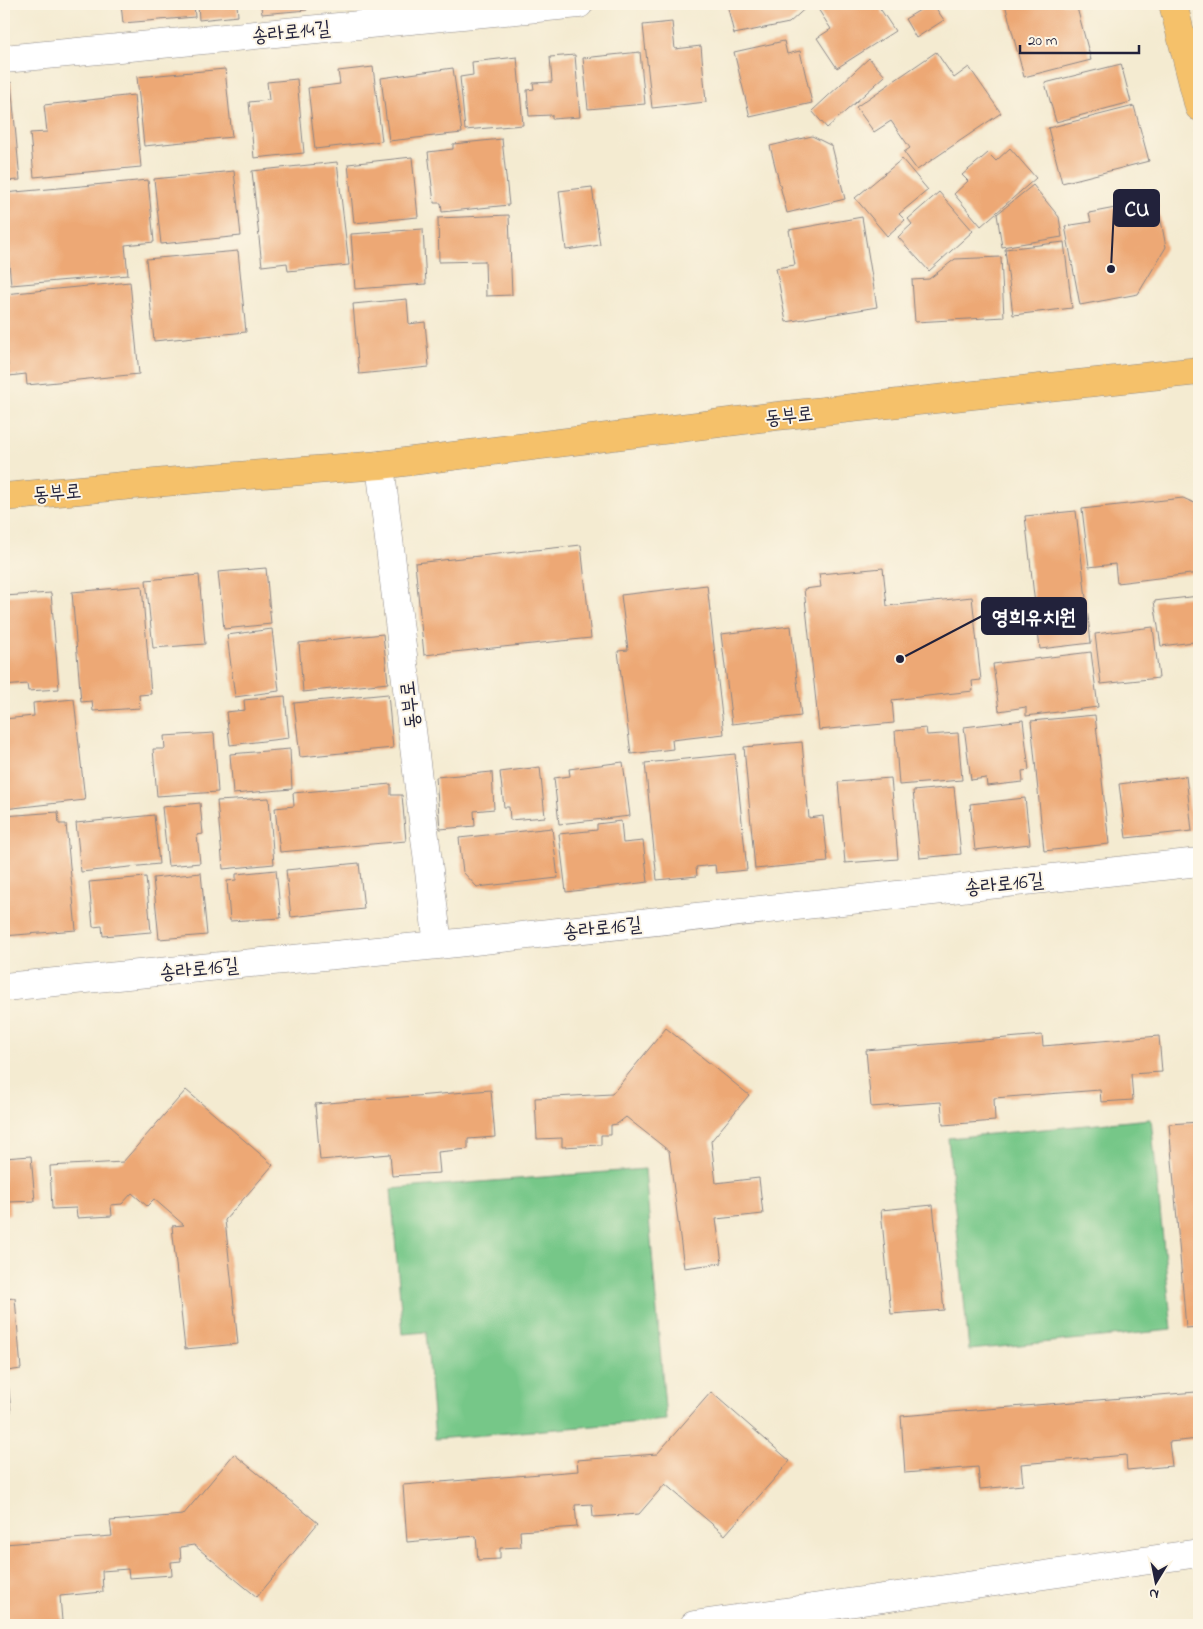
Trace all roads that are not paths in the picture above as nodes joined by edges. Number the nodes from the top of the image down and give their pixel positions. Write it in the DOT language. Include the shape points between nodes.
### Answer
graph roads {
  1 [pos="579,4"];
  2 [pos="1173,4"];
  3 [pos="4,59"];
  4 [pos="1199,107"];
  5 [pos="1199,371"];
  6 [pos="380,465"];
  7 [pos="4,497"];
  8 [pos="1199,862"];
  9 [pos="438,945"];
  10 [pos="4,987"];
  11 [pos="1199,1553"];
  12 [pos="694,1625"];
  1 -- 3 [label="street, 송라로14길"];
  2 -- 4 [label="main road"];
  5 -- 6 [label="main road, 동부로" via="767,418"];
  6 -- 7 [label="main road, 동부로"];
  6 -- 9 [label="street, 동부로"];
  8 -- 9 [label="street, 송라로16길"];
  9 -- 10 [label="street, 송라로16길"];
  11 -- 12 [label="street"];
}
